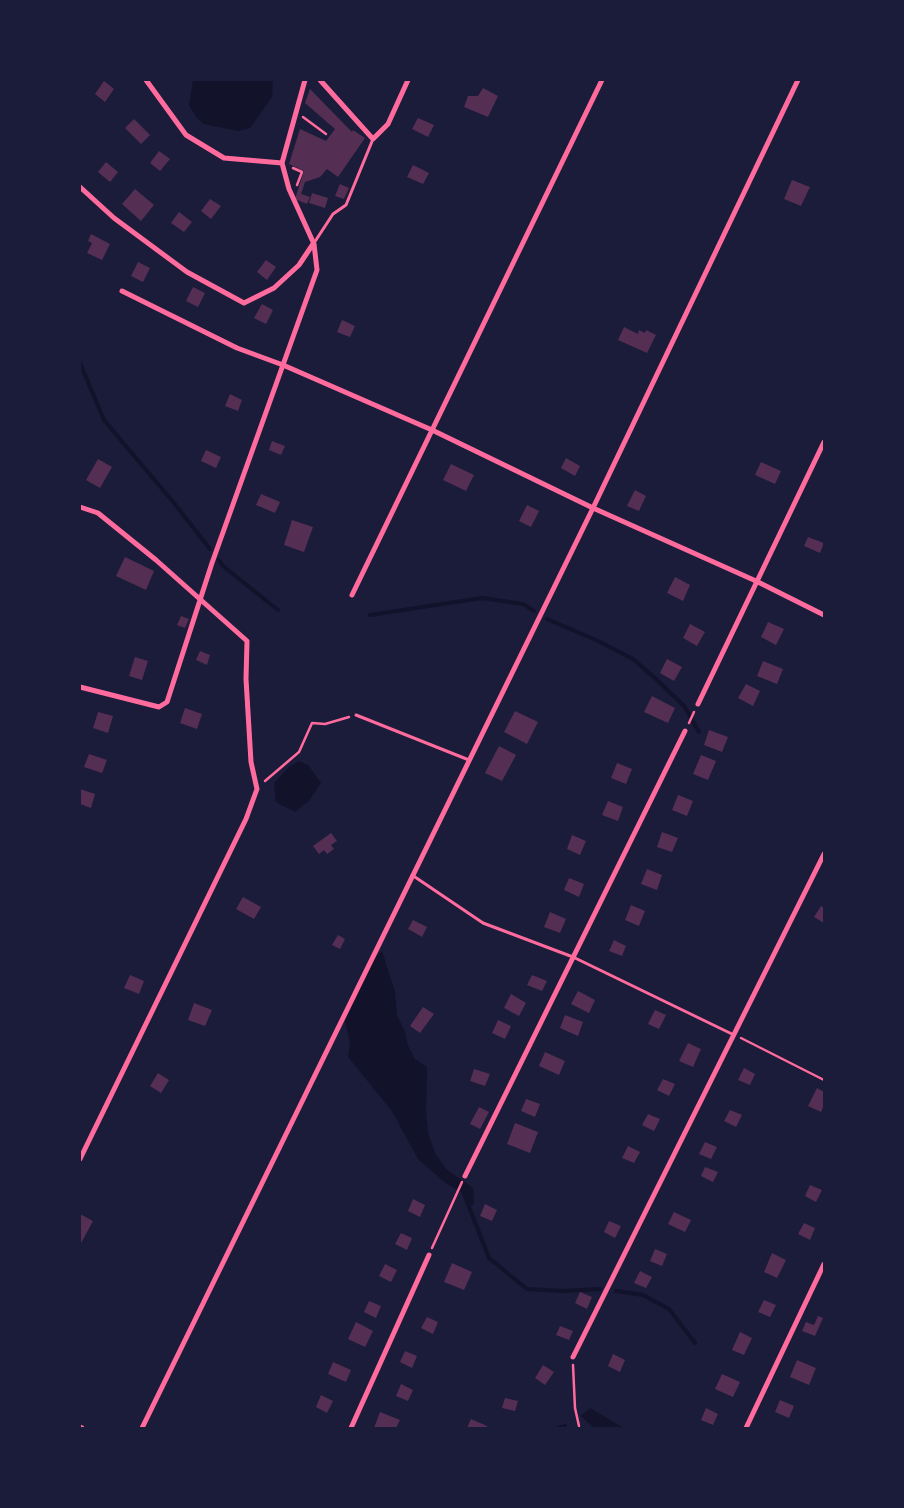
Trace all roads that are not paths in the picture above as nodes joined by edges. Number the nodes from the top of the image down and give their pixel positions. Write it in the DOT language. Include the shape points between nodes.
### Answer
graph roads {
  1 [pos="146,80"];
  2 [pos="304,80"];
  3 [pos="320,80"];
  4 [pos="408,80"];
  5 [pos="602,80"];
  6 [pos="798,80"];
  7 [pos="373,139"];
  8 [pos="282,163"];
  9 [pos="80,187"];
  10 [pos="314,244"];
  11 [pos="122,291"];
  12 [pos="283,365"];
  13 [pos="432,430"];
  14 [pos="824,442"];
  15 [pos="80,507"];
  16 [pos="593,508"];
  17 [pos="756,582"];
  18 [pos="352,595"];
  19 [pos="201,599"];
  20 [pos="824,615"];
  21 [pos="80,687"];
  22 [pos="698,704"];
  23 [pos="356,715"];
  24 [pos="685,731"];
  25 [pos="469,760"];
  26 [pos="824,854"];
  27 [pos="412,874"];
  28 [pos="573,957"];
  29 [pos="734,1035"];
  30 [pos="80,1159"];
  31 [pos="464,1176"];
  32 [pos="429,1255"];
  33 [pos="824,1264"];
  34 [pos="573,1358"];
  35 [pos="142,1428"];
  36 [pos="351,1428"];
  37 [pos="746,1428"];
  1 -- 8 [label="street" via="186,135 224,158"];
  2 -- 8 [label="street"];
  3 -- 7 [label="street"];
  4 -- 7 [label="street" via="388,124"];
  5 -- 13 [label="street"];
  6 -- 16 [label="street"];
  7 -- 10 [label="lane" via="346,205 332,214"];
  8 -- 10 [label="street" via="289,189"];
  9 -- 10 [label="street" via="114,218 187,272 244,303 274,288 299,265"];
  10 -- 12 [label="street" via="317,270"];
  11 -- 12 [label="street" via="236,348"];
  12 -- 13 [label="street"];
  12 -- 19 [label="street"];
  13 -- 16 [label="street"];
  13 -- 18 [label="street"];
  14 -- 17 [label="street"];
  15 -- 19 [label="street" via="98,513"];
  16 -- 17 [label="street"];
  16 -- 25 [label="street"];
  17 -- 20 [label="street"];
  17 -- 22 [label="street"];
  19 -- 21 [label="street" via="167,702 159,707"];
  19 -- 30 [label="street" via="247,641 246,679 257,789 246,819"];
  23 -- 25 [label="lane"];
  24 -- 28 [label="street"];
  25 -- 27 [label="street"];
  26 -- 29 [label="street"];
  27 -- 28 [label="lane" via="483,923"];
  27 -- 35 [label="street"];
  28 -- 29 [label="lane"];
  28 -- 31 [label="street"];
  29 -- 34 [label="street"];
  32 -- 36 [label="street"];
  33 -- 37 [label="street"];
}
